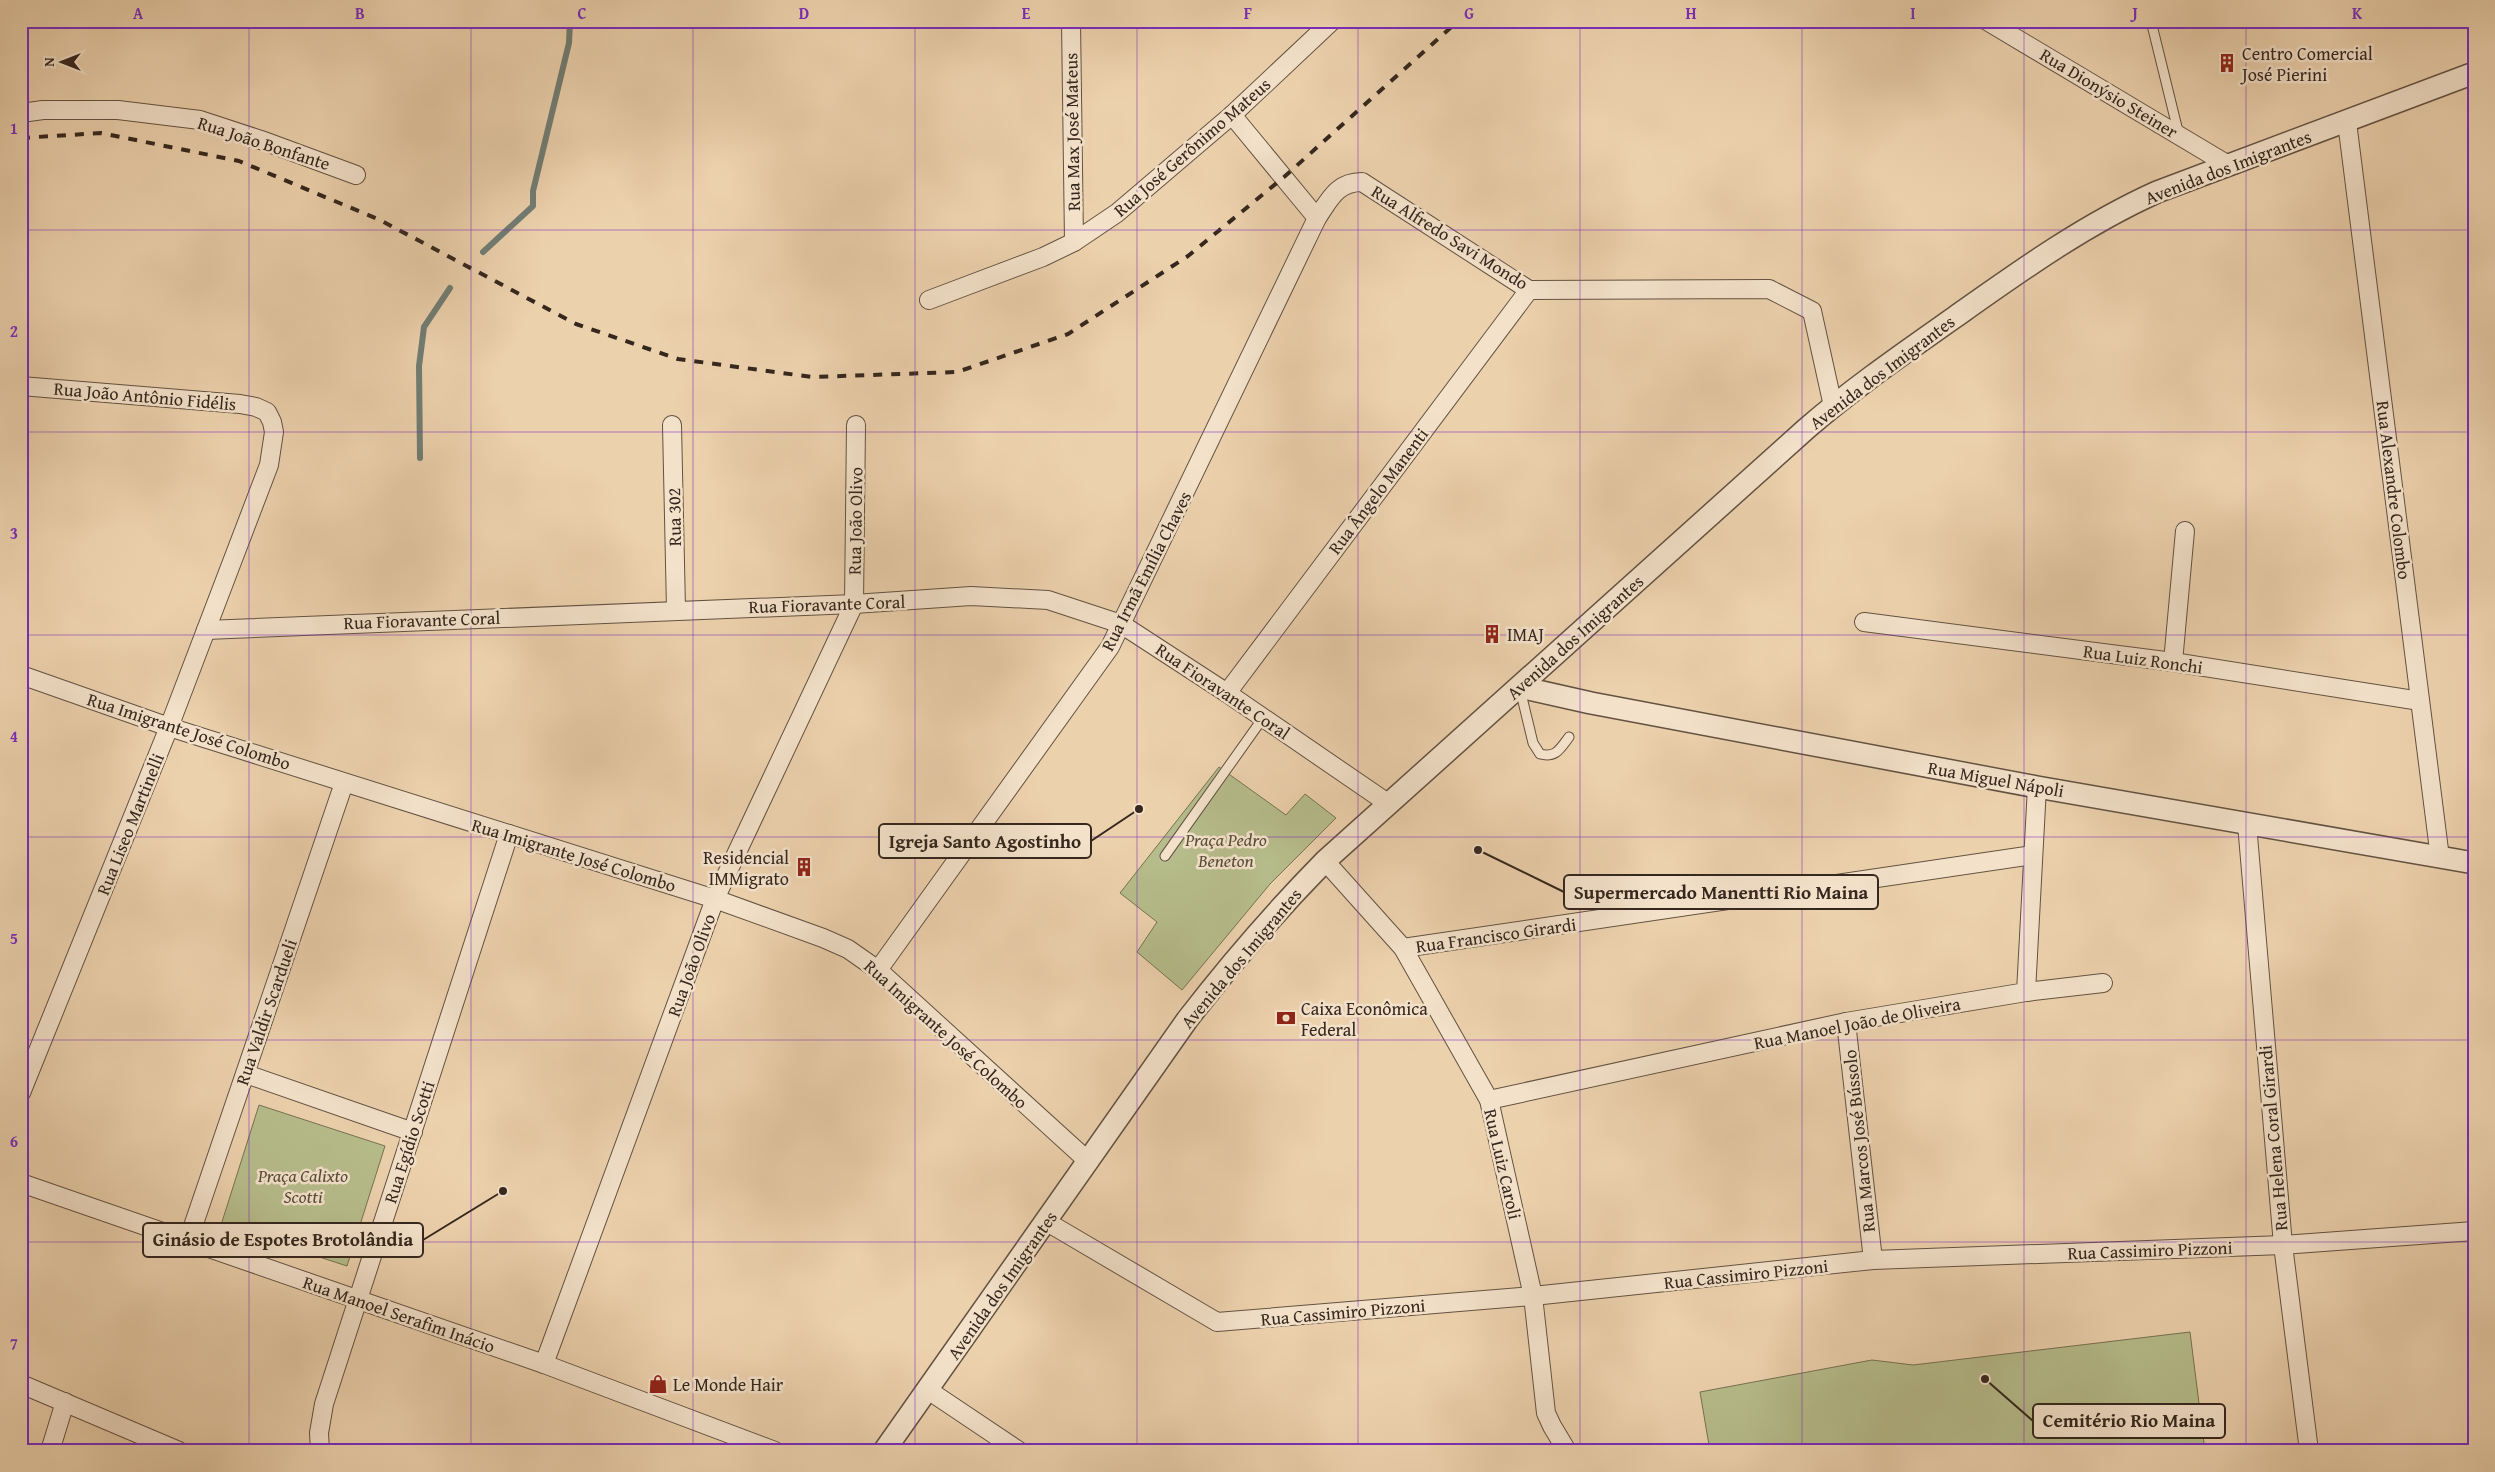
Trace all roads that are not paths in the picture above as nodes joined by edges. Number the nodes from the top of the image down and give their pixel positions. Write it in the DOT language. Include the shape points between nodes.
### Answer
graph roads {
  1 [pos="1071,21"];
  2 [pos="1332,21"];
  3 [pos="1988,21"];
  4 [pos="2151,21"];
  5 [pos="2474,73"];
  6 [pos="21,113"];
  7 [pos="1232,115"];
  8 [pos="2347,122"];
  9 [pos="2179,135"];
  10 [pos="2230,166"];
  11 [pos="356,175"];
  12 [pos="1317,218"];
  13 [pos="1074,242"];
  14 [pos="1530,290"];
  15 [pos="929,300"];
  16 [pos="21,386"];
  17 [pos="1833,406"];
  18 [pos="267,412"];
  19 [pos="672,426"];
  20 [pos="856,426"];
  21 [pos="2185,531"];
  22 [pos="854,604"];
  23 [pos="676,609"];
  24 [pos="1864,622"];
  25 [pos="1121,624"];
  26 [pos="206,630"];
  27 [pos="2173,662"];
  28 [pos="21,675"];
  29 [pos="1520,687"];
  30 [pos="1227,693"];
  31 [pos="2420,701"];
  32 [pos="1263,718"];
  33 [pos="169,727"];
  34 [pos="1569,737"];
  35 [pos="344,782"];
  36 [pos="2037,787"];
  37 [pos="1389,804"];
  38 [pos="2247,824"];
  39 [pos="509,834"];
  40 [pos="2033,855"];
  41 [pos="1166,856"];
  42 [pos="2440,858"];
  43 [pos="1325,860"];
  44 [pos="2474,863"];
  45 [pos="715,899"];
  46 [pos="1403,948"];
  47 [pos="878,970"];
  48 [pos="2103,983"];
  49 [pos="2026,992"];
  50 [pos="1846,1022"];
  51 [pos="246,1074"];
  52 [pos="21,1093"];
  53 [pos="1489,1100"];
  54 [pos="413,1132"];
  55 [pos="1089,1162"];
  56 [pos="21,1183"];
  57 [pos="1047,1222"];
  58 [pos="2474,1231"];
  59 [pos="188,1241"];
  60 [pos="2283,1245"];
  61 [pos="1873,1260"];
  62 [pos="1533,1296"];
  63 [pos="358,1300"];
  64 [pos="544,1364"];
  65 [pos="21,1384"];
  66 [pos="928,1390"];
  67 [pos="64,1402"];
  68 [pos="50,1451"];
  69 [pos="179,1451"];
  70 [pos="320,1451"];
  71 [pos="775,1451"];
  72 [pos="884,1451"];
  73 [pos="1019,1451"];
  74 [pos="1567,1451"];
  75 [pos="2309,1451"];
  1 -- 13 [label="street, Rua Max José Mateus"];
  2 -- 7 [label="street, Rua José Gerônimo Mateus"];
  3 -- 9 [label="street, Rua Dionýsio Steiner"];
  4 -- 9 [label="lane"];
  5 -- 8 [label="street, Avenida dos Imigrantes"];
  6 -- 11 [label="street, Rua João Bonfante" via="118,110 200,120"];
  7 -- 12 [label="street"];
  7 -- 13 [label="street, Rua José Gerônimo Mateus" via="1155,183"];
  8 -- 10 [label="street, Avenida dos Imigrantes"];
  8 -- 31 [label="street, Rua Alexandre Colombo"];
  9 -- 10 [label="street, Rua Dionýsio Steiner"];
  10 -- 17 [label="street, Avenida dos Imigrantes" via="2158,192 2084,229 2025,267"];
  12 -- 14 [label="street, Rua Alfredo Savi Mondo" via="1334,193 1348,182 1362,182"];
  12 -- 25 [label="street, Rua Irmã Emília Chaves"];
  13 -- 15 [label="street, Rua José Gerônimo Mateus"];
  14 -- 17 [label="street, Rua Alfredo Savi Mondo" via="1769,289 1812,311"];
  14 -- 30 [label="street, Rua Ângelo Manenti"];
  16 -- 18 [label="street, Rua João Antônio Fidélis" via="240,404"];
  17 -- 29 [label="street, Avenida dos Imigrantes"];
  18 -- 26 [label="street, Rua Liseo Martinelli" via="274,432 269,465"];
  19 -- 23 [label="street, Rua 302"];
  20 -- 22 [label="street, Rua João Olivo"];
  21 -- 27 [label="street"];
  22 -- 23 [label="street, Rua Fioravante Coral"];
  22 -- 25 [label="street, Rua Fioravante Coral" via="971,596 1048,600"];
  22 -- 45 [label="street, Rua João Olivo"];
  23 -- 26 [label="street, Rua Fioravante Coral"];
  24 -- 27 [label="street, Rua Luiz Ronchi"];
  25 -- 30 [label="street, Rua Fioravante Coral"];
  25 -- 47 [label="street, Rua Irmã Emília Chaves" via="1110,647"];
  26 -- 33 [label="street, Rua Liseo Martinelli"];
  27 -- 31 [label="street, Rua Luiz Ronchi"];
  28 -- 33 [label="street, Rua Imigrante José Colombo"];
  29 -- 34 [label="lane" via="1533,743 1540,754 1558,753"];
  29 -- 36 [label="street, Rua Miguel Nápoli"];
  29 -- 37 [label="street, Avenida dos Imigrantes"];
  30 -- 32 [label="street, Rua Fioravante Coral"];
  31 -- 42 [label="street, Rua Alexandre Colombo"];
  32 -- 37 [label="street, Rua Fioravante Coral"];
  32 -- 41 [label="lane"];
  33 -- 35 [label="street, Rua Imigrante José Colombo"];
  33 -- 52 [label="street, Rua Liseo Martinelli"];
  35 -- 39 [label="street, Rua Imigrante José Colombo"];
  35 -- 51 [label="street, Rua Valdir Scardueli"];
  36 -- 38 [label="street, Rua Miguel Nápoli"];
  36 -- 40 [label="street"];
  37 -- 43 [label="street, Avenida dos Imigrantes"];
  38 -- 42 [label="street, Rua Miguel Nápoli"];
  38 -- 60 [label="street, Rua Helena Coral Girardi"];
  39 -- 45 [label="street, Rua Imigrante José Colombo"];
  39 -- 54 [label="street, Rua Egídio Scotti"];
  40 -- 46 [label="street, Rua Francisco Girardi"];
  40 -- 49 [label="street"];
  42 -- 44 [label="street, Rua Miguel Nápoli"];
  43 -- 46 [label="street, Rua Luiz Caroli"];
  43 -- 55 [label="street, Avenida dos Imigrantes" via="1220,977"];
  45 -- 47 [label="street, Rua Imigrante José Colombo" via="848,949"];
  45 -- 64 [label="street, Rua João Olivo"];
  46 -- 53 [label="street, Rua Luiz Caroli"];
  47 -- 55 [label="street, Rua Imigrante José Colombo"];
  48 -- 49 [label="street, Rua Manoel João de Oliveira"];
  49 -- 50 [label="street, Rua Manoel João de Oliveira"];
  50 -- 53 [label="street, Rua Manoel João de Oliveira"];
  50 -- 61 [label="street, Rua Marcos José Bússolo"];
  51 -- 54 [label="street"];
  51 -- 59 [label="street, Rua Valdir Scardueli"];
  53 -- 62 [label="street, Rua Luiz Caroli"];
  54 -- 63 [label="street, Rua Egídio Scotti"];
  55 -- 57 [label="street, Avenida dos Imigrantes"];
  56 -- 59 [label="street, Rua Manoel Serafim Inácio"];
  57 -- 62 [label="street, Rua Cassimiro Pizzoni" via="1217,1322"];
  57 -- 66 [label="street, Avenida dos Imigrantes"];
  58 -- 60 [label="street, Rua Cassimiro Pizzoni"];
  59 -- 63 [label="street, Rua Manoel Serafim Inácio"];
  60 -- 61 [label="street, Rua Cassimiro Pizzoni"];
  60 -- 75 [label="street, Rua Helena Coral Girardi"];
  61 -- 62 [label="street, Rua Cassimiro Pizzoni"];
  62 -- 74 [label="street, Rua Luiz Caroli" via="1546,1413"];
  63 -- 64 [label="street, Rua Manoel Serafim Inácio"];
  63 -- 70 [label="street, Rua Egídio Scotti" via="324,1404 319,1433"];
  64 -- 71 [label="street, Rua Manoel Serafim Inácio"];
  65 -- 67 [label="street"];
  66 -- 72 [label="street, Avenida dos Imigrantes"];
  66 -- 73 [label="street"];
  67 -- 68 [label="street"];
  67 -- 69 [label="street"];
}
